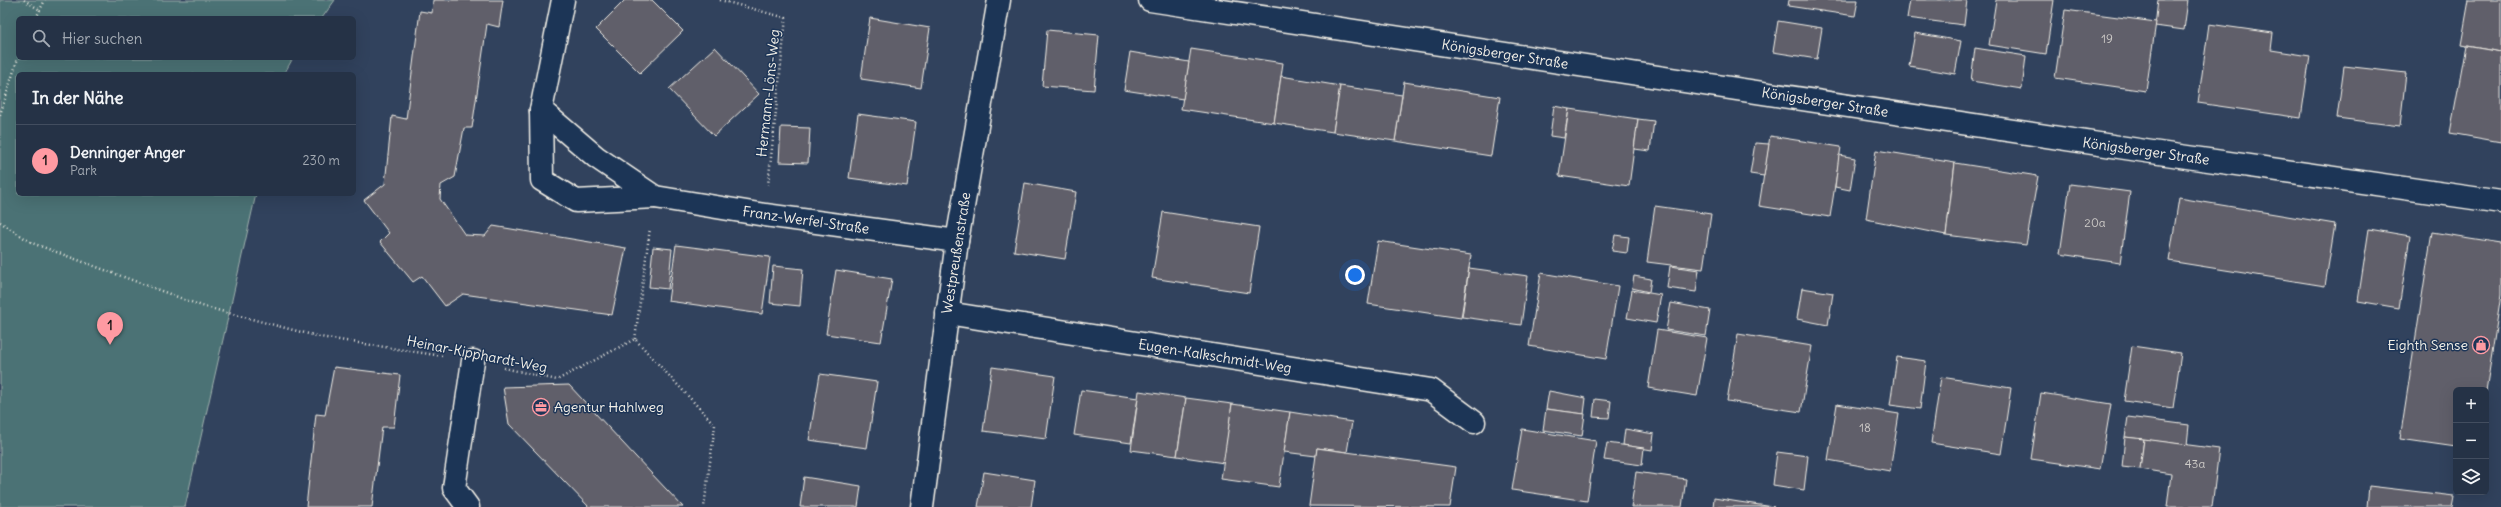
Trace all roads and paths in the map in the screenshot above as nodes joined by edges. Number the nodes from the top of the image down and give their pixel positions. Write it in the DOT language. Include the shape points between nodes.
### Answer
graph roads {
  1 [pos="24,0"];
  2 [pos="45,0"];
  3 [pos="562,0"];
  4 [pos="720,0"];
  5 [pos="999,0"];
  6 [pos="1150,0"];
  7 [pos="40,10"];
  8 [pos="37,16"];
  9 [pos="17,60"];
  10 [pos="541,110"];
  11 [pos="0,115"];
  12 [pos="655,197"];
  13 [pos="2501,202"];
  14 [pos="765,215"];
  15 [pos="0,222"];
  16 [pos="957,241"];
  17 [pos="947,313"];
  18 [pos="635,339"];
  19 [pos="473,361"];
  20 [pos="1474,422"];
  21 [pos="452,498"];
  22 [pos="468,507"];
  23 [pos="704,507"];
  24 [pos="922,507"];
  1 -- 7 [label="path"];
  2 -- 7 [label="path"];
  3 -- 10 [label="street, Franz-Werfel-Straße"];
  4 -- 14 [label="path, Hermann-Löns-Weg" via="786,18"];
  5 -- 16 [label="street, Westpreußenstraße"];
  6 -- 13 [label="street, Königsberger Straße" via="2136,150"];
  7 -- 8 [label="path"];
  9 -- 11 [label="path"];
  10 -- 12 [label="street, Franz-Werfel-Straße" via="596,157"];
  10 -- 12 [label="street, Franz-Werfel-Straße" via="542,180 576,201"];
  12 -- 14 [label="street, Franz-Werfel-Straße"];
  12 -- 18 [label="path"];
  14 -- 16 [label="street, Franz-Werfel-Straße"];
  15 -- 19 [label="path, Heinar-Kipphardt-Weg" via="32,243 202,306 320,337"];
  16 -- 17 [label="street, Westpreußenstraße"];
  17 -- 20 [label="street, Eugen-Kalkschmidt-Weg" via="1431,390"];
  17 -- 24 [label="street, Westpreußenstraße"];
  18 -- 19 [label="path, Heinar-Kipphardt-Weg" via="558,380"];
  18 -- 23 [label="path" via="715,425"];
  19 -- 21 [label="street"];
  21 -- 22 [label="street"];
}
